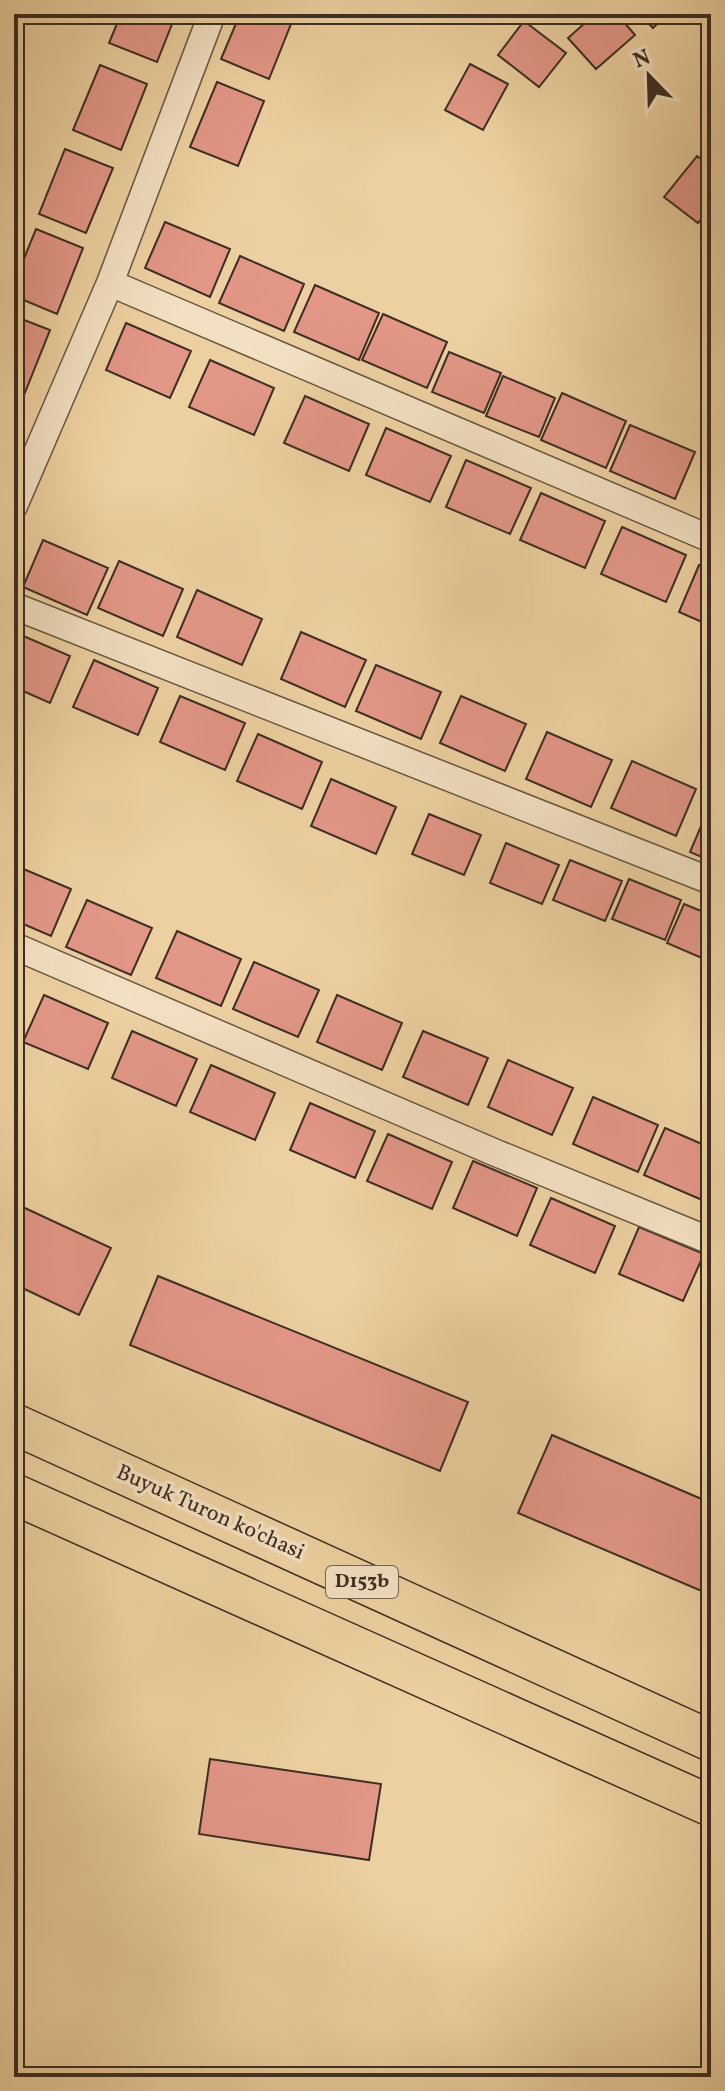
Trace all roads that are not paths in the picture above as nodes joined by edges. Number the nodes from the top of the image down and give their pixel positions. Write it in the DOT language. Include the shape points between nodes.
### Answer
graph roads {
  1 [pos="212,14"];
  2 [pos="110,283"];
  3 [pos="14,506"];
  4 [pos="711,539"];
  5 [pos="14,606"];
  6 [pos="711,881"];
  7 [pos="14,946"];
  8 [pos="711,1241"];
  9 [pos="14,1424"];
  10 [pos="14,1494"];
  11 [pos="711,1741"];
  12 [pos="711,1806"];
  1 -- 2 [label="street"];
  2 -- 3 [label="street"];
  2 -- 4 [label="street"];
  5 -- 6 [label="street"];
  7 -- 8 [label="street"];
  9 -- 11 [label="main road, Buyuk Turon ko'chasi / D153b"];
  10 -- 12 [label="main road, D153b"];
}
